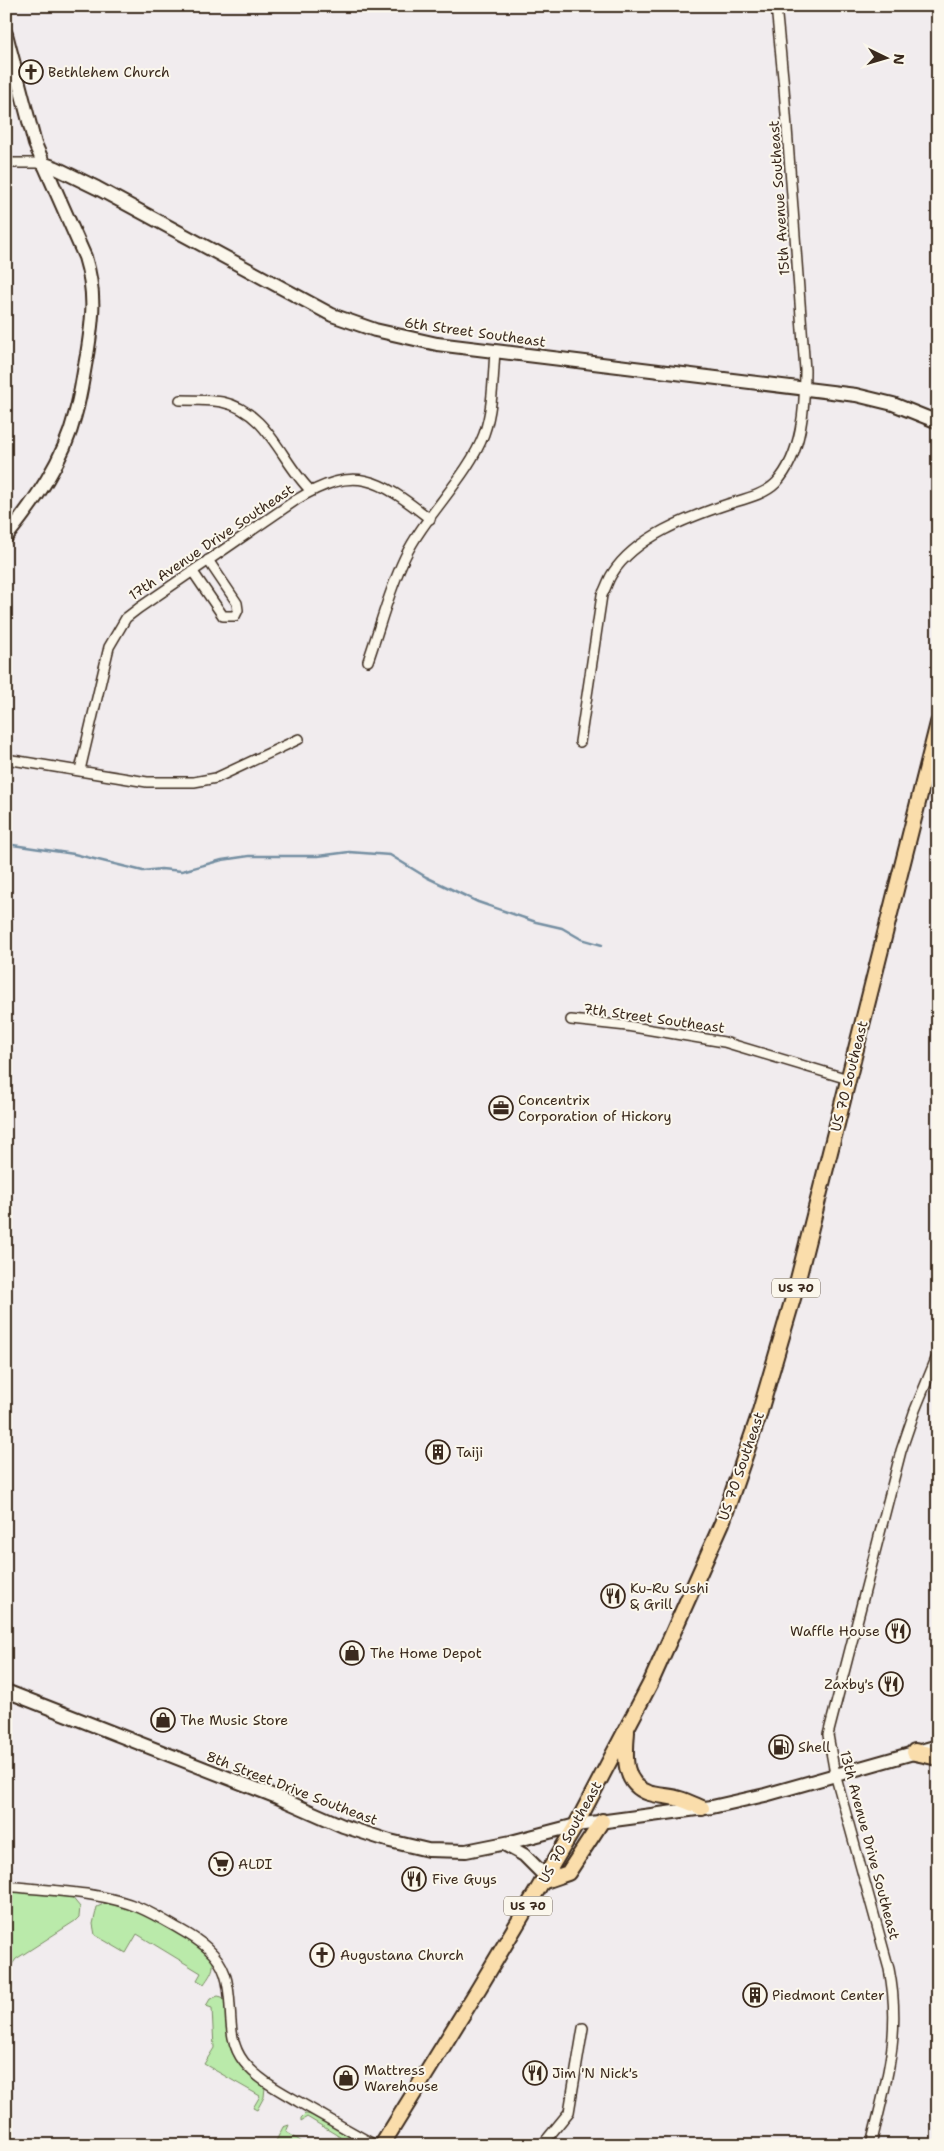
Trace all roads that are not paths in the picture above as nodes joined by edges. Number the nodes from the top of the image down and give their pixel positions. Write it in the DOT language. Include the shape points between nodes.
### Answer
graph roads {
  1 [pos="776,6"];
  2 [pos="6,34"];
  3 [pos="6,163"];
  4 [pos="42,163"];
  5 [pos="495,351"];
  6 [pos="805,388"];
  7 [pos="180,400"];
  8 [pos="938,422"];
  9 [pos="311,491"];
  10 [pos="430,519"];
  11 [pos="6,537"];
  12 [pos="208,560"];
  13 [pos="193,572"];
  14 [pos="368,661"];
  15 [pos="938,723"];
  16 [pos="299,739"];
  17 [pos="580,742"];
  18 [pos="6,759"];
  19 [pos="80,770"];
  20 [pos="571,1020"];
  21 [pos="848,1079"];
  22 [pos="938,1354"];
  23 [pos="6,1691"];
  24 [pos="628,1726"];
  25 [pos="938,1749"];
  26 [pos="915,1752"];
  27 [pos="834,1774"];
  28 [pos="702,1808"];
  29 [pos="602,1821"];
  30 [pos="576,1824"];
  31 [pos="504,1844"];
  32 [pos="543,1879"];
  33 [pos="6,1886"];
  34 [pos="583,2028"];
  35 [pos="375,2145"];
  36 [pos="382,2145"];
  37 [pos="542,2145"];
  38 [pos="871,2145"];
  1 -- 6 [label="street, 15th Avenue Southeast"];
  2 -- 4 [label="street"];
  3 -- 4 [label="street"];
  4 -- 5 [label="street, 6th Street Southeast" via="97,188 332,314 399,337"];
  4 -- 11 [label="street" via="79,241 90,272 94,302 83,378 71,429 44,485"];
  5 -- 6 [label="street, 6th Street Southeast"];
  5 -- 10 [label="street" via="483,435"];
  6 -- 8 [label="street, 6th Street Southeast" via="883,400"];
  6 -- 17 [label="street, 15th Avenue Southeast" via="796,447 776,483 760,493 670,526 628,556 613,573 602,595"];
  7 -- 9 [label="street" via="223,402 246,410 263,426"];
  9 -- 10 [label="street, 17th Avenue Drive Southeast" via="340,480 364,480 397,494"];
  9 -- 12 [label="street, 17th Avenue Drive Southeast"];
  10 -- 14 [label="street" via="405,556"];
  12 -- 13 [label="street, 17th Avenue Drive Southeast"];
  12 -- 13 [label="street" via="237,603 235,616 223,616"];
  13 -- 19 [label="street, 17th Avenue Drive Southeast" via="138,608 118,631 104,665"];
  15 -- 21 [label="main road, US 70 Southeast / US 70"];
  16 -- 19 [label="street" via="216,778 194,782 147,782"];
  18 -- 19 [label="street"];
  20 -- 21 [label="street, 7th Street Southeast" via="724,1042"];
  21 -- 24 [label="main road, US 70 Southeast / US 70" via="792,1304 744,1459 722,1523 695,1586"];
  22 -- 27 [label="street, 13th Avenue Drive Southeast" via="902,1451 829,1727 828,1744"];
  23 -- 31 [label="street, 8th Street Drive Southeast" via="367,1834 428,1850 466,1851"];
  24 -- 28 [label="main road" via="624,1756 631,1778 639,1789"];
  24 -- 30 [label="main road, US 70 Southeast / US 70"];
  25 -- 26 [label="highway"];
  26 -- 27 [label="street, 8th Street Drive Southeast"];
  27 -- 28 [label="street, 8th Street Drive Southeast" via="764,1795"];
  27 -- 38 [label="street, 13th Avenue Drive Southeast" via="889,1968 894,2000 892,2056"];
  28 -- 29 [label="street, 8th Street Drive Southeast"];
  29 -- 30 [label="street, 8th Street Drive Southeast"];
  29 -- 32 [label="main road" via="568,1873"];
  30 -- 31 [label="street, 8th Street Drive Southeast"];
  30 -- 32 [label="main road, US 70 Southeast / US 70"];
  31 -- 32 [label="street" via="524,1855"];
  32 -- 36 [label="main road, US 70 Southeast / US 70"];
  33 -- 35 [label="street" via="123,1902 194,1938 212,1954 225,1973 233,2040 247,2066 278,2089"];
  34 -- 37 [label="street" via="570,2112"];
}
